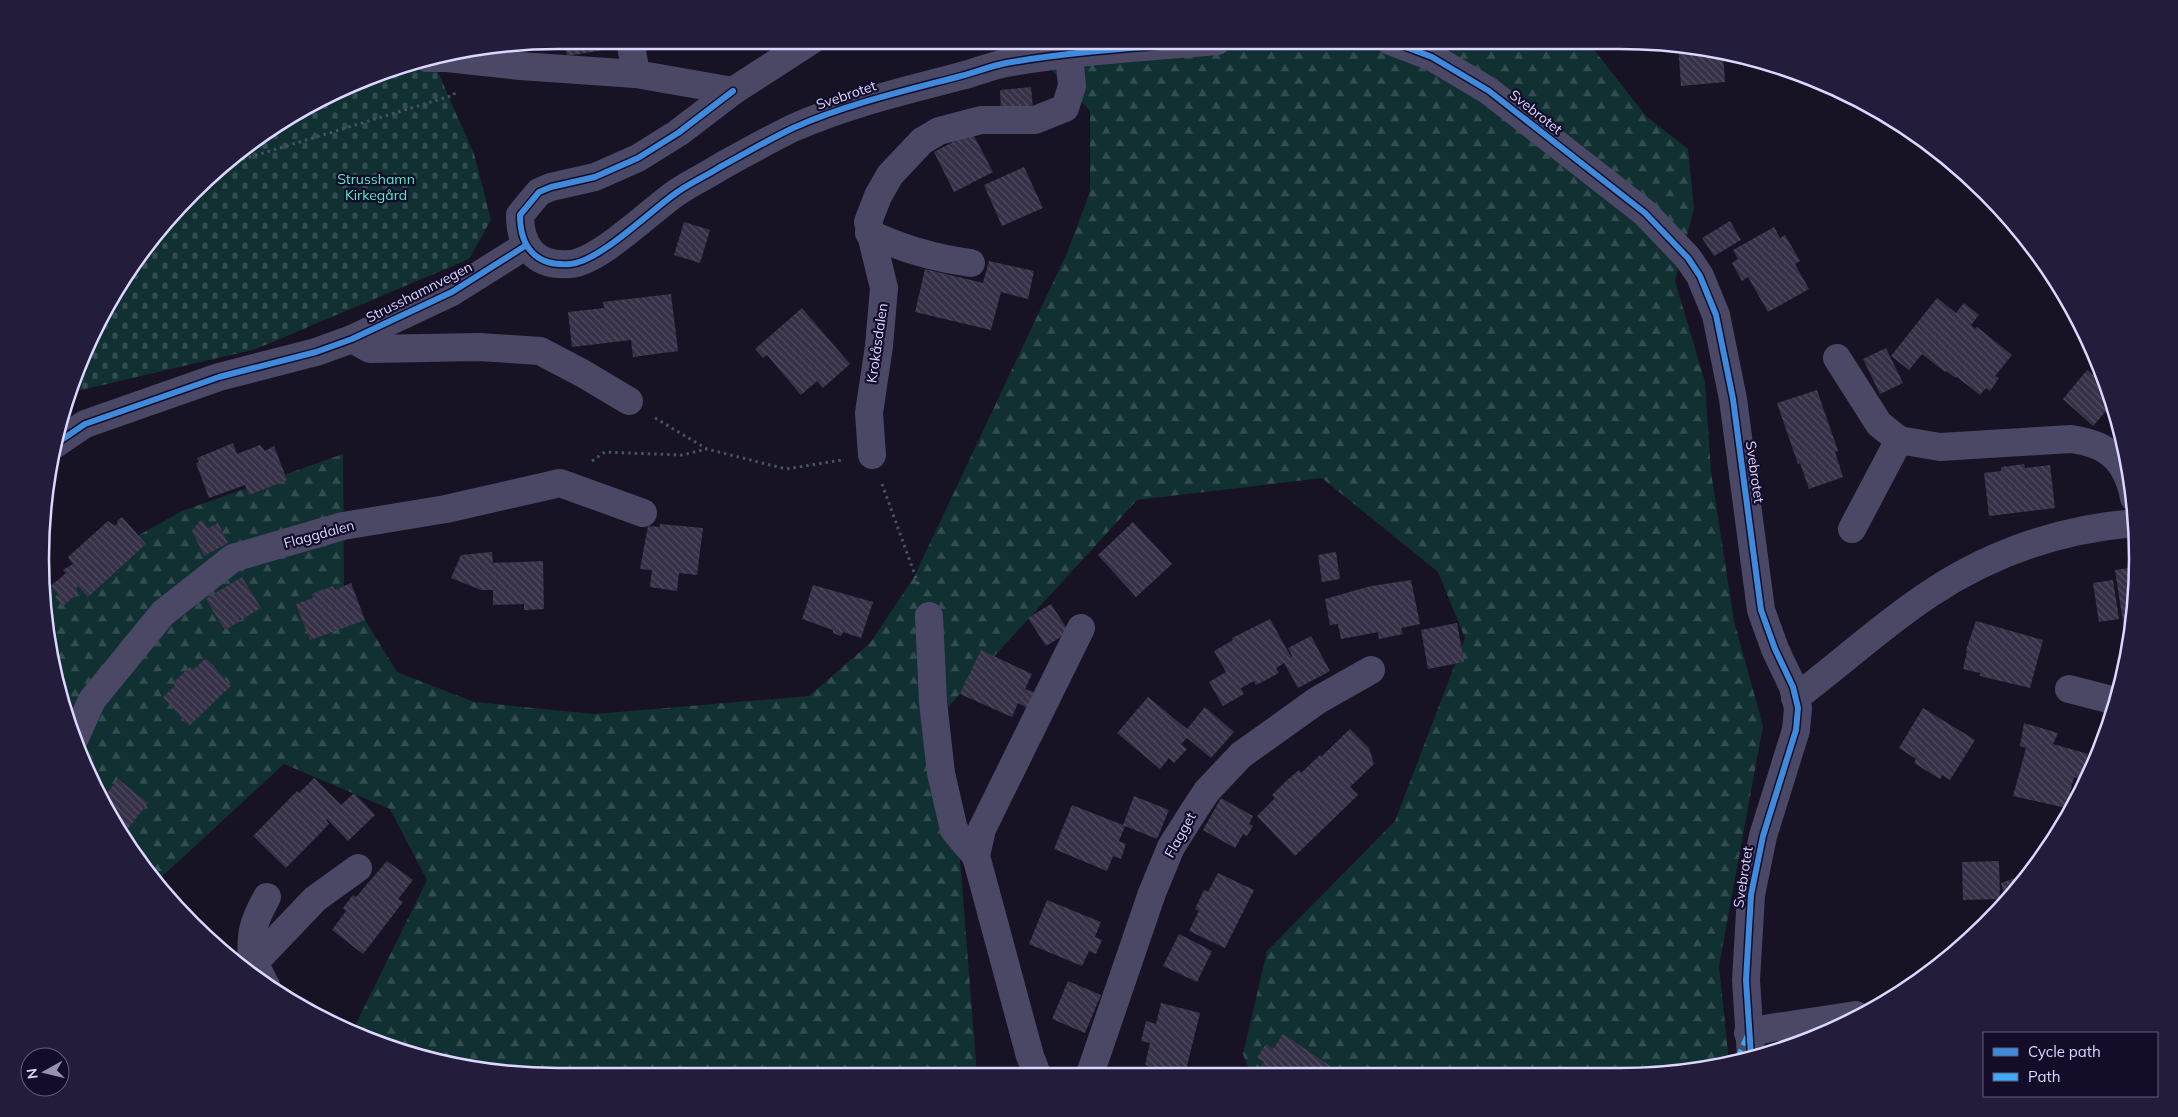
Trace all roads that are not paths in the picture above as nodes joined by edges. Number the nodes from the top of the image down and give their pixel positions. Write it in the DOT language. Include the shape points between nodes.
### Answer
graph roads {
  1 [pos="632,49"];
  2 [pos="798,49"];
  3 [pos="1132,49"];
  4 [pos="1411,49"];
  5 [pos="1069,55"];
  6 [pos="474,56"];
  7 [pos="636,74"];
  8 [pos="733,91"];
  9 [pos="869,233"];
  10 [pos="525,246"];
  11 [pos="970,263"];
  12 [pos="352,339"];
  13 [pos="1837,358"];
  14 [pos="629,401"];
  15 [pos="63,439"];
  16 [pos="1899,440"];
  17 [pos="872,455"];
  18 [pos="2119,461"];
  19 [pos="643,513"];
  20 [pos="2128,525"];
  21 [pos="1852,529"];
  22 [pos="929,616"];
  23 [pos="1081,628"];
  24 [pos="1371,670"];
  25 [pos="2069,689"];
  26 [pos="1795,698"];
  27 [pos="2109,700"];
  28 [pos="79,729"];
  29 [pos="976,856"];
  30 [pos="358,868"];
  31 [pos="267,897"];
  32 [pos="253,967"];
  33 [pos="257,969"];
  34 [pos="1843,1017"];
  35 [pos="1750,1044"];
  36 [pos="1035,1068"];
  37 [pos="1092,1068"];
  1 -- 7 [label="street"];
  2 -- 8 [label="street"];
  3 -- 5 [label="street, Svebrotet"];
  4 -- 26 [label="street, Svebrotet" via="1432,57 1489,92 1645,212 1675,242 1700,276 1722,335 1761,610"];
  5 -- 9 [label="street, Krokåsdalen" via="1072,86 1064,108 1035,120 968,122 939,131 922,141 890,175 868,222"];
  5 -- 10 [label="street, Svebrotet" via="1006,63 835,110 792,129 678,191 589,258 571,264 554,263 536,257"];
  6 -- 7 [label="street"];
  7 -- 8 [label="street"];
  8 -- 10 [label="street" via="678,133 638,158 595,177 539,192 520,215"];
  9 -- 11 [label="street" via="912,252"];
  9 -- 17 [label="street, Krokåsdalen" via="884,288 868,413"];
  10 -- 12 [label="street, Strusshamnvegen" via="452,292"];
  12 -- 14 [label="street" via="370,350 479,347 540,352"];
  12 -- 15 [label="street, Strusshamnvegen" via="316,352 219,376 85,424"];
  13 -- 16 [label="street" via="1879,424"];
  16 -- 18 [label="street" via="1940,448 2071,439 2093,442"];
  16 -- 21 [label="street"];
  19 -- 28 [label="street, Flaggdalen" via="560,482 446,510 361,522 233,558 163,613 92,700"];
  20 -- 26 [label="street" via="2072,531 2033,543 1970,570 1895,618"];
  22 -- 29 [label="street" via="933,702 941,774 954,830"];
  23 -- 29 [label="street" via="982,829"];
  24 -- 37 [label="street, Flagget" via="1318,700 1241,755 1207,791 1171,847"];
  25 -- 27 [label="street"];
  26 -- 35 [label="street, Svebrotet" via="1798,708 1796,730 1760,846 1751,895 1746,946"];
  29 -- 36 [label="street"];
  30 -- 33 [label="street" via="315,899"];
  31 -- 32 [label="street" via="254,921 250,942"];
  34 -- 35 [label="street, Svebrotet" via="1770,1028"];
}
